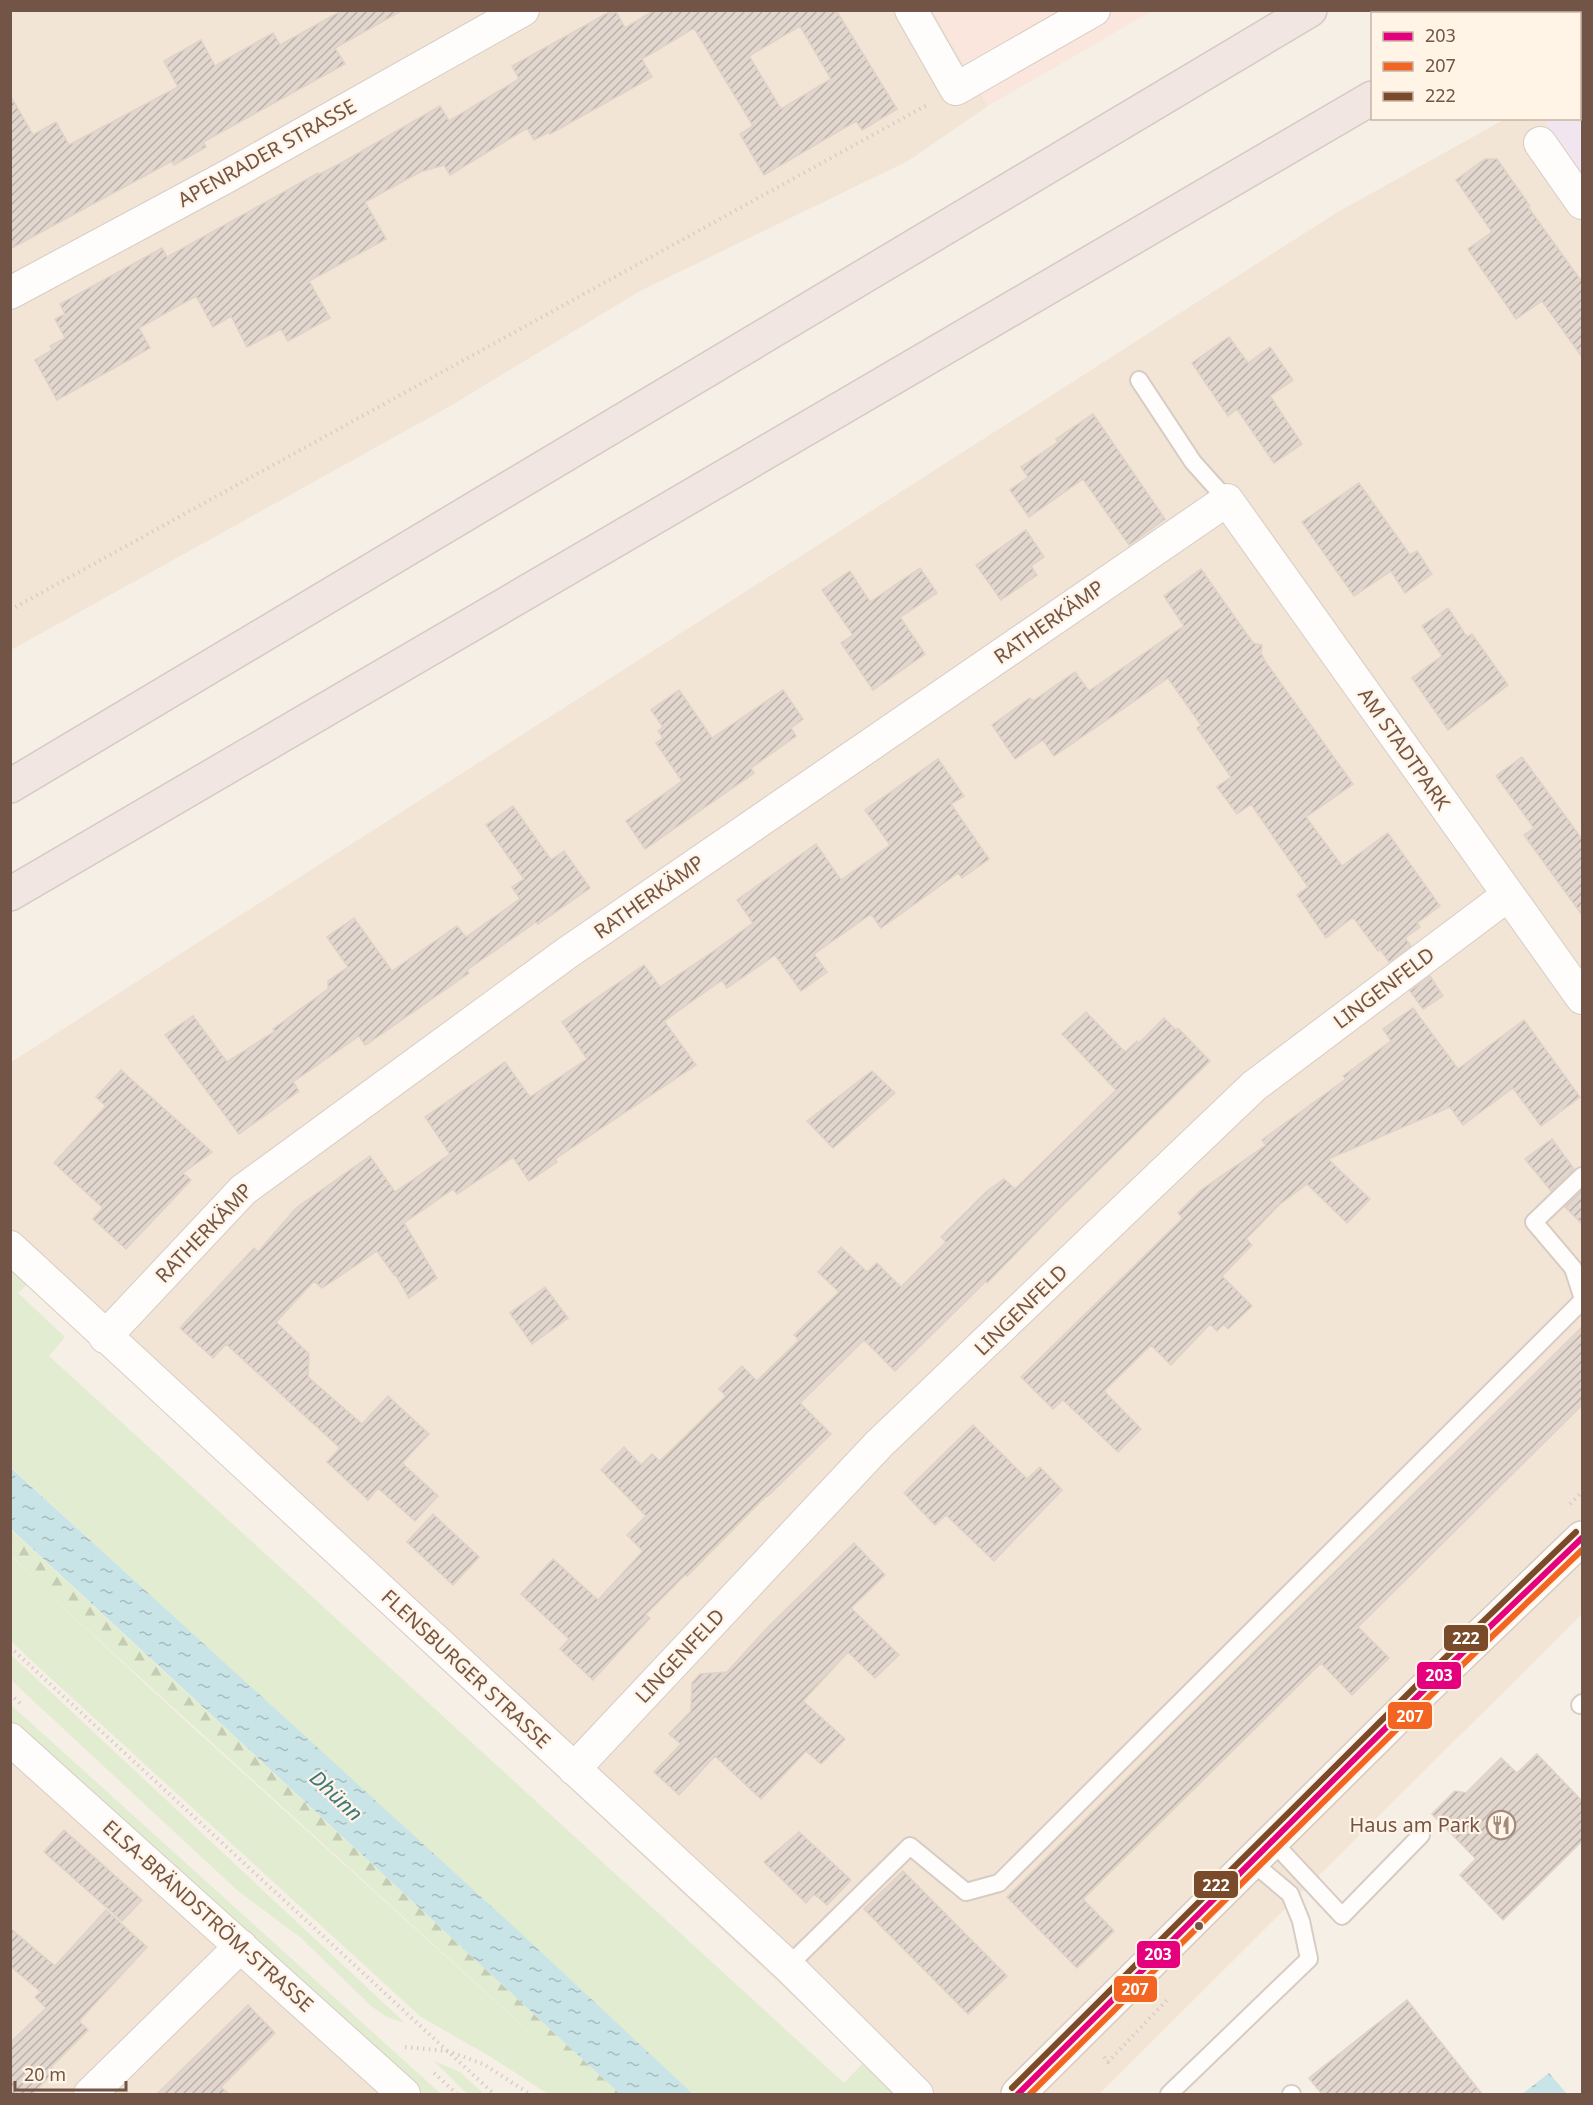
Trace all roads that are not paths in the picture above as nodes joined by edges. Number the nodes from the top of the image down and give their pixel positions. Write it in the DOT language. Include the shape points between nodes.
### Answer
graph roads {
  1 [pos="523,10"];
  2 [pos="911,10"];
  3 [pos="1094,10"];
  4 [pos="1310,10"];
  5 [pos="1371,99"];
  6 [pos="1539,143"];
  7 [pos="1582,203"];
  8 [pos="10,293"];
  9 [pos="1139,381"];
  10 [pos="1227,500"];
  11 [pos="10,786"];
  12 [pos="10,894"];
  13 [pos="1508,896"];
  14 [pos="1582,998"];
  15 [pos="1582,1176"];
  16 [pos="10,1247"];
  17 [pos="1582,1296"];
  18 [pos="1582,1301"];
  19 [pos="105,1337"];
  20 [pos="1582,1538"];
  21 [pos="10,1739"];
  22 [pos="574,1769"];
  23 [pos="1421,1835"];
  24 [pos="1263,1852"];
  25 [pos="241,1946"];
  26 [pos="788,1966"];
  27 [pos="90,2094"];
  28 [pos="404,2094"];
  29 [pos="917,2094"];
  30 [pos="1018,2094"];
  31 [pos="1169,2094"];
  1 -- 8 [label="street, APENRADER STRASSE"];
  2 -- 3 [label="street" via="956,89"];
  4 -- 11 [label="highway"];
  5 -- 12 [label="highway"];
  6 -- 7 [label="street"];
  9 -- 10 [label="lane" via="1193,462"];
  10 -- 13 [label="street, AM STADTPARK"];
  10 -- 19 [label="street, RATHERKÄMP" via="567,953 243,1190"];
  13 -- 14 [label="street, AM STADTPARK"];
  13 -- 22 [label="street, LINGENFELD" via="1254,1086 879,1444"];
  15 -- 17 [label="lane" via="1534,1222 1573,1268"];
  16 -- 19 [label="street, FLENSBURGER STRASSE"];
  18 -- 26 [label="lane" via="999,1883 966,1892 910,1846"];
  19 -- 22 [label="street, FLENSBURGER STRASSE"];
  20 -- 24 [label="main road"];
  21 -- 25 [label="street, ELSA-BRÄNDSTRÖM-STRASSE"];
  22 -- 26 [label="street, FLENSBURGER STRASSE"];
  23 -- 24 [label="lane" via="1342,1916"];
  24 -- 30 [label="main road"];
  24 -- 31 [label="lane" via="1290,1894 1309,1959"];
  25 -- 27 [label="street"];
  25 -- 28 [label="street, ELSA-BRÄNDSTRÖM-STRASSE"];
  26 -- 29 [label="street, FLENSBURGER STRASSE"];
}
